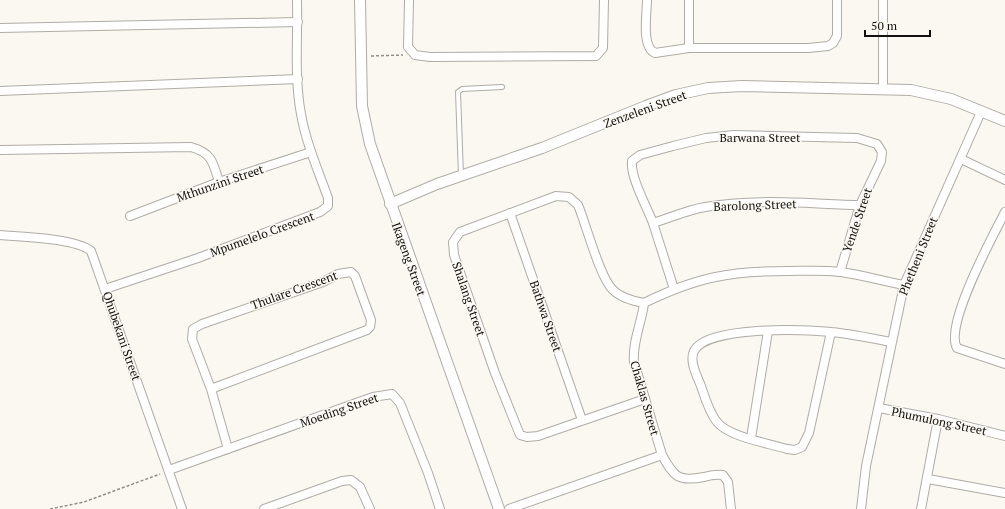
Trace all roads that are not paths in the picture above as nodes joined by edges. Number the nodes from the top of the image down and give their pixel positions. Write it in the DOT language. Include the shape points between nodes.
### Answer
graph roads {
  1 [pos="297,0"];
  2 [pos="360,0"];
  3 [pos="409,0"];
  4 [pos="604,0"];
  5 [pos="647,0"];
  6 [pos="689,0"];
  7 [pos="837,0"];
  8 [pos="883,0"];
  9 [pos="298,22"];
  10 [pos="0,28"];
  11 [pos="689,48"];
  12 [pos="298,79"];
  13 [pos="502,87"];
  14 [pos="883,89"];
  15 [pos="0,91"];
  16 [pos="981,112"];
  17 [pos="1005,122"];
  18 [pos="880,148"];
  19 [pos="0,150"];
  20 [pos="311,152"];
  21 [pos="961,159"];
  22 [pos="461,176"];
  23 [pos="1005,180"];
  24 [pos="219,182"];
  25 [pos="390,204"];
  26 [pos="860,205"];
  27 [pos="1005,212"];
  28 [pos="510,213"];
  29 [pos="130,216"];
  30 [pos="652,223"];
  31 [pos="0,235"];
  32 [pos="840,272"];
  33 [pos="904,285"];
  34 [pos="105,289"];
  35 [pos="674,289"];
  36 [pos="644,303"];
  37 [pos="768,331"];
  38 [pos="831,332"];
  39 [pos="891,342"];
  40 [pos="1005,364"];
  41 [pos="211,389"];
  42 [pos="645,399"];
  43 [pos="879,408"];
  44 [pos="938,419"];
  45 [pos="582,420"];
  46 [pos="1005,436"];
  47 [pos="751,438"];
  48 [pos="228,449"];
  49 [pos="662,455"];
  50 [pos="169,470"];
  51 [pos="928,479"];
  52 [pos="1005,493"];
  53 [pos="182,509"];
  54 [pos="264,509"];
  55 [pos="370,509"];
  56 [pos="440,509"];
  57 [pos="498,509"];
  58 [pos="509,509"];
  59 [pos="731,509"];
  60 [pos="861,509"];
  61 [pos="921,509"];
  1 -- 9 [label="street, Mpumelelo Crescent"];
  2 -- 25 [label="street, Ikageng Street" via="360,56 365,124"];
  3 -- 4 [label="street" via="409,50 415,55 430,57 596,56 603,48"];
  5 -- 11 [label="street" via="646,36 649,49 660,53"];
  6 -- 11 [label="street"];
  7 -- 11 [label="street" via="837,36 833,44 828,46"];
  8 -- 14 [label="street"];
  9 -- 10 [label="street"];
  9 -- 12 [label="street, Mpumelelo Crescent"];
  12 -- 15 [label="street"];
  12 -- 20 [label="street, Mpumelelo Crescent" via="301,114"];
  13 -- 22 [label="lane" via="462,89 458,92"];
  14 -- 16 [label="street, Zenzeleni Street" via="936,95"];
  14 -- 22 [label="street, Zenzeleni Street" via="742,86 708,88 676,95 542,148"];
  16 -- 17 [label="street, Zenzeleni Street"];
  16 -- 21 [label="street, Phetheni Street"];
  18 -- 26 [label="street, Yende Street" via="881,161"];
  18 -- 30 [label="street, Barwana Street" via="871,141 857,138 734,135 706,138 640,155 632,161 632,166"];
  19 -- 24 [label="street" via="190,147 201,150 210,158"];
  20 -- 24 [label="street, Mthunzini Street"];
  20 -- 34 [label="street, Mpumelelo Crescent" via="328,198 327,208 198,258"];
  21 -- 23 [label="street"];
  21 -- 33 [label="street, Phetheni Street"];
  22 -- 25 [label="street, Zenzeleni Street"];
  24 -- 29 [label="street, Mthunzini Street"];
  25 -- 57 [label="street, Ikageng Street"];
  26 -- 30 [label="street, Barolong Street" via="718,205"];
  26 -- 32 [label="street, Yende Street"];
  27 -- 40 [label="street" via="971,282 954,337 957,348"];
  28 -- 36 [label="street, Shalang Street" via="556,196 574,200 609,286 620,295"];
  28 -- 45 [label="street, Bathwa Street"];
  28 -- 45 [label="street, Shalang Street" via="460,232 453,242 454,255 495,373 520,434 531,437"];
  30 -- 35 [label="street, Barwana Street"];
  31 -- 34 [label="street, Qhubekani Street" via="63,242 85,248 92,254"];
  32 -- 33 [label="street"];
  32 -- 35 [label="street" via="804,270 736,273"];
  33 -- 39 [label="street, Phetheni Street"];
  34 -- 50 [label="street, Qhubekani Street"];
  35 -- 36 [label="street"];
  36 -- 42 [label="street, Chaklas Street" via="633,356"];
  37 -- 38 [label="street"];
  37 -- 47 [label="street"];
  37 -- 47 [label="street" via="717,336 703,342 693,354 692,361 697,377 713,417 723,428"];
  38 -- 39 [label="street"];
  38 -- 47 [label="street" via="804,444 795,450"];
  39 -- 43 [label="street, Phetheni Street"];
  41 -- 41 [label="street, Thulare Crescent" via="192,339 195,327 338,274 351,272 355,276 371,320 367,330"];
  41 -- 48 [label="street, Thulare Crescent"];
  42 -- 45 [label="street, Shalang Street"];
  42 -- 49 [label="street, Chaklas Street"];
  43 -- 44 [label="street, Phumulong Street"];
  43 -- 60 [label="street, Phumulong Street" via="866,466"];
  44 -- 46 [label="street, Phumulong Street"];
  44 -- 51 [label="street"];
  48 -- 50 [label="street, Moeding Street"];
  48 -- 56 [label="street, Moeding Street" via="373,397 392,394 400,403"];
  49 -- 58 [label="street"];
  49 -- 59 [label="street" via="669,468 679,478 723,476 728,482"];
  50 -- 53 [label="street, Qhubekani Street"];
  51 -- 52 [label="street"];
  51 -- 61 [label="street"];
  54 -- 55 [label="street" via="351,480 360,487"];
}
